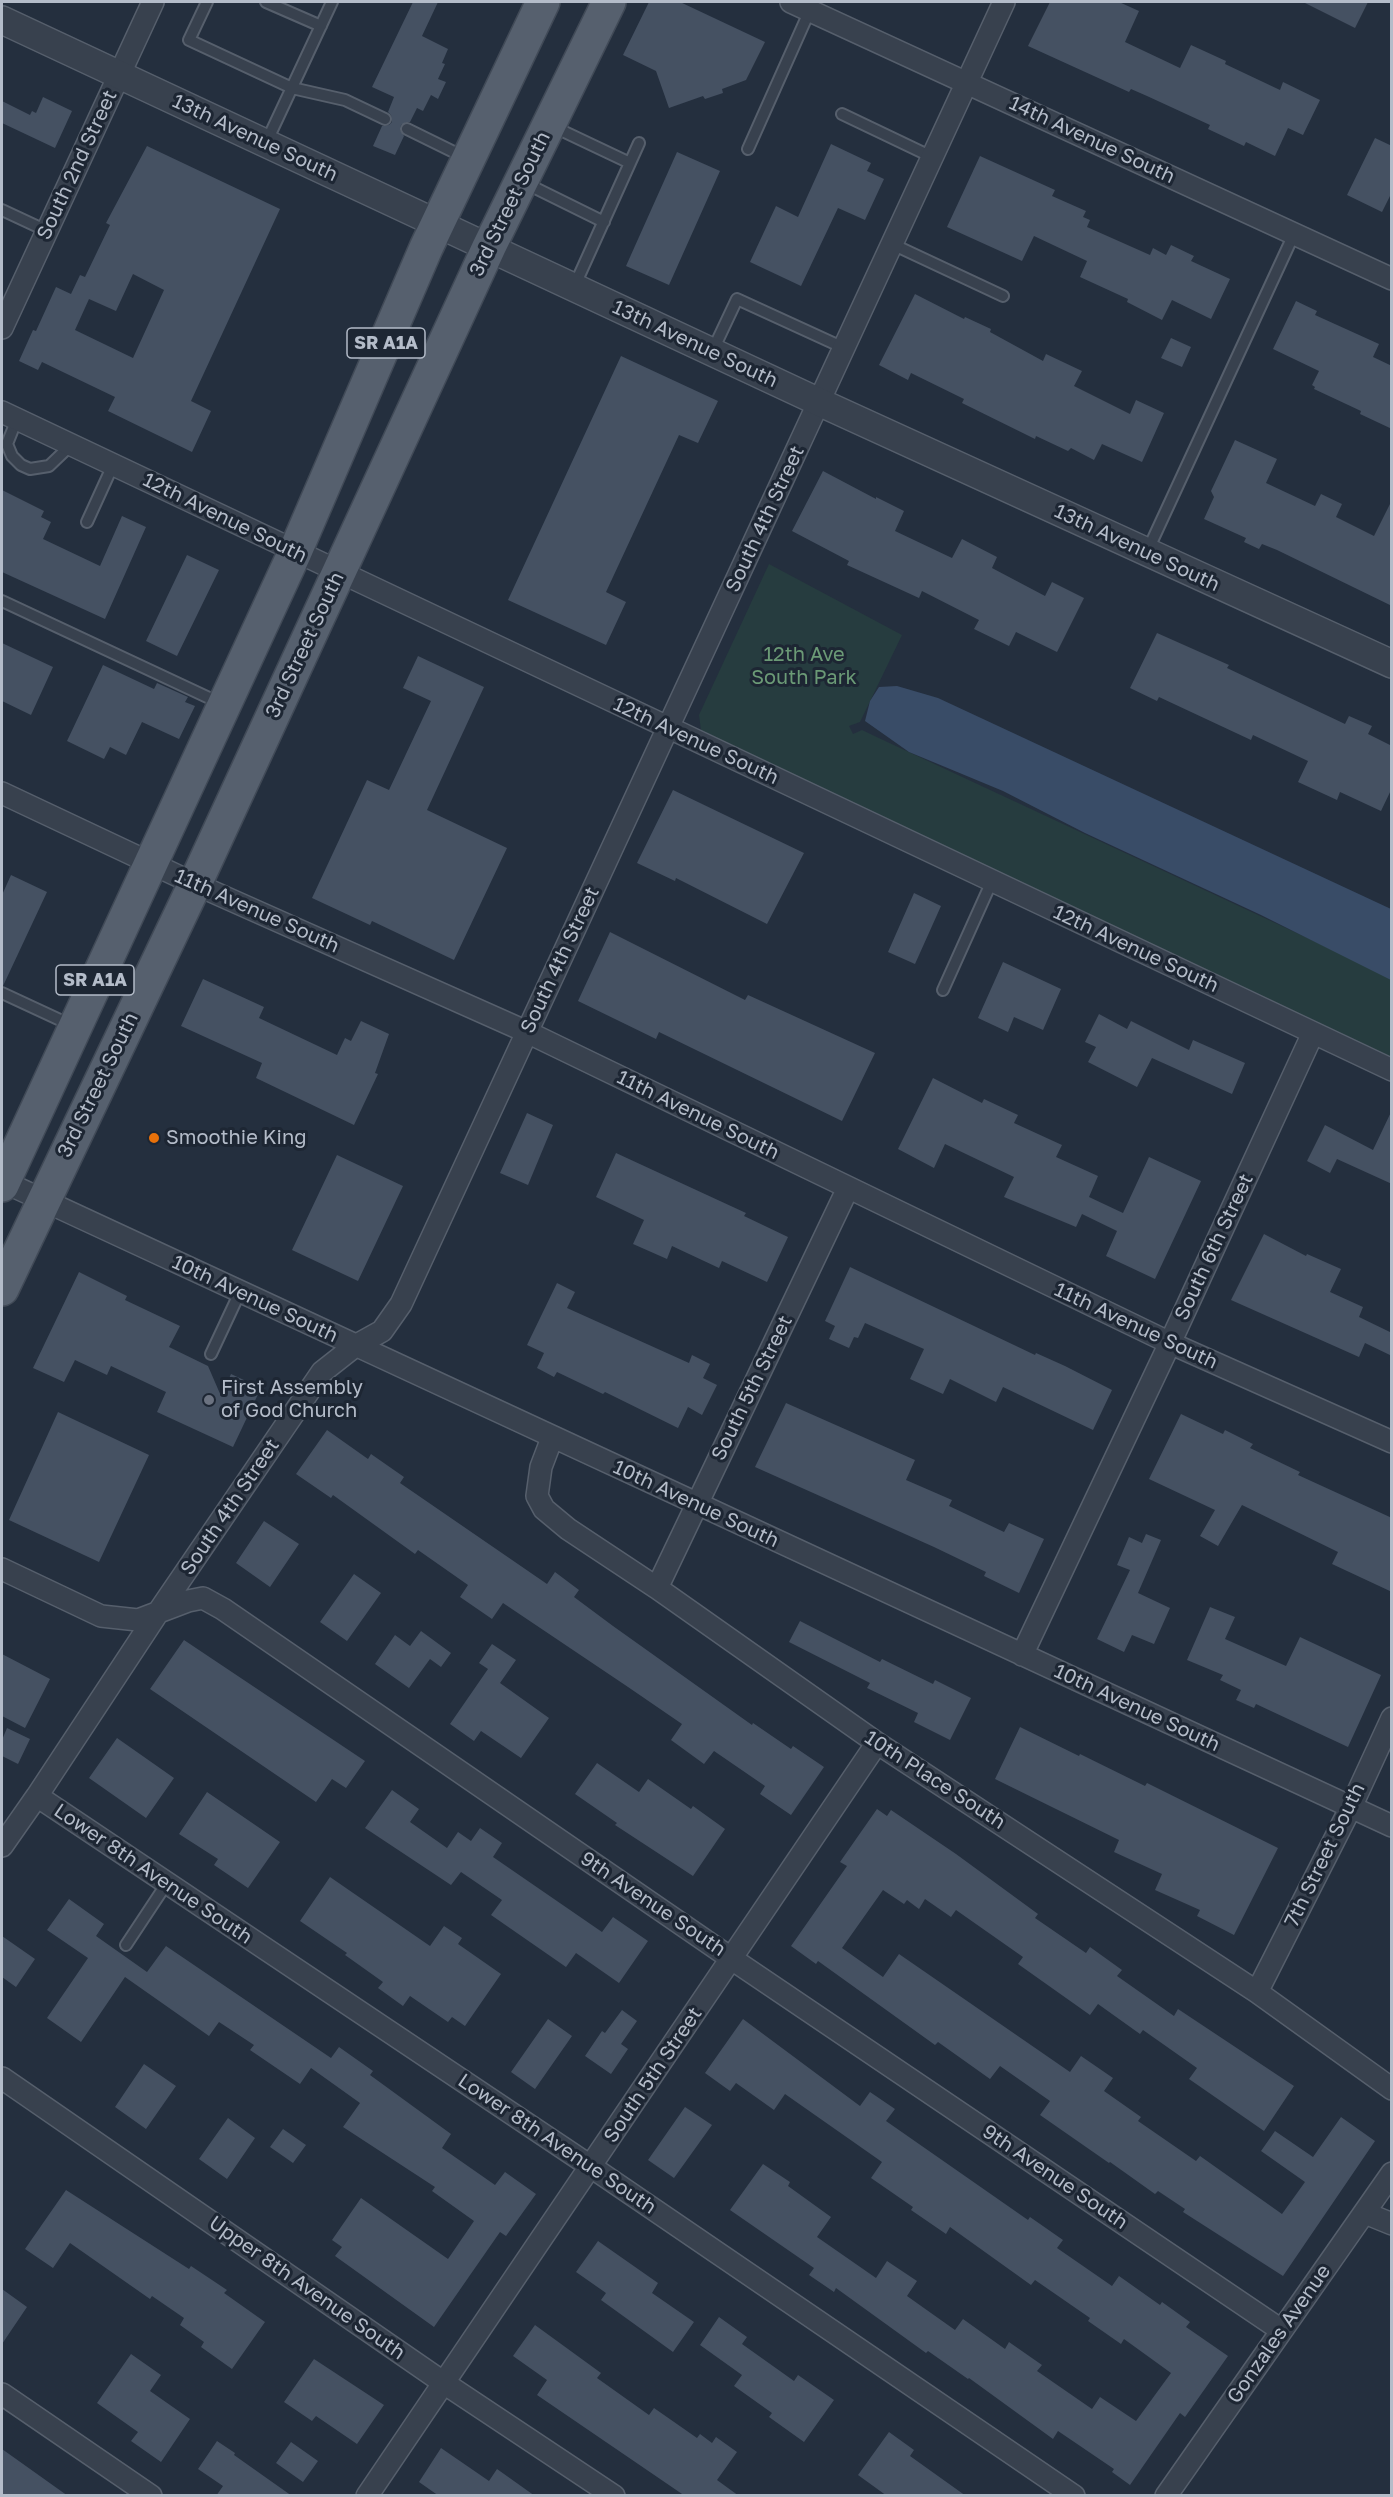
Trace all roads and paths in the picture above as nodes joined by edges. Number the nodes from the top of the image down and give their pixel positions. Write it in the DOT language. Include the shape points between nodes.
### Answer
graph roads {
  1 [pos="153,2"];
  2 [pos="207,2"];
  3 [pos="267,2"];
  4 [pos="332,2"];
  5 [pos="543,2"];
  6 [pos="609,2"];
  7 [pos="1004,2"];
  8 [pos="801,6"];
  9 [pos="2,20"];
  10 [pos="321,26"];
  11 [pos="119,75"];
  12 [pos="967,82"];
  13 [pos="292,87"];
  14 [pos="842,114"];
  15 [pos="385,118"];
  16 [pos="549,124"];
  17 [pos="407,129"];
  18 [pos="266,143"];
  19 [pos="639,143"];
  20 [pos="748,149"];
  21 [pos="932,157"];
  22 [pos="468,159"];
  23 [pos="630,163"];
  24 [pos="521,181"];
  25 [pos="2,210"];
  26 [pos="604,222"];
  27 [pos="437,223"];
  28 [pos="47,231"];
  29 [pos="1294,234"];
  30 [pos="892,244"];
  31 [pos="489,247"];
  32 [pos="1392,279"];
  33 [pos="574,287"];
  34 [pos="1003,296"];
  35 [pos="2,328"];
  36 [pos="844,348"];
  37 [pos="712,352"];
  38 [pos="819,402"];
  39 [pos="9,416"];
  40 [pos="71,445"];
  41 [pos="113,465"];
  42 [pos="87,522"];
  43 [pos="295,552"];
  44 [pos="1147,552"];
  45 [pos="339,572"];
  46 [pos="2,601"];
  47 [pos="1392,664"];
  48 [pos="224,706"];
  49 [pos="667,728"];
  50 [pos="2,793"];
  51 [pos="151,863"];
  52 [pos="992,881"];
  53 [pos="195,884"];
  54 [pos="943,990"];
  55 [pos="2,993"];
  56 [pos="73,1027"];
  57 [pos="527,1032"];
  58 [pos="1313,1033"];
  59 [pos="1392,1070"];
  60 [pos="2,1183"];
  61 [pos="848,1188"];
  62 [pos="43,1200"];
  63 [pos="2,1289"];
  64 [pos="240,1292"];
  65 [pos="1170,1343"];
  66 [pos="355,1346"];
  67 [pos="211,1353"];
  68 [pos="552,1438"];
  69 [pos="1392,1442"];
  70 [pos="697,1504"];
  71 [pos="2,1569"];
  72 [pos="657,1588"];
  73 [pos="159,1611"];
  74 [pos="1022,1655"];
  75 [pos="1392,1718"];
  76 [pos="877,1743"];
  77 [pos="38,1796"];
  78 [pos="1350,1807"];
  79 [pos="1392,1826"];
  80 [pos="2,1846"];
  81 [pos="167,1883"];
  82 [pos="126,1945"];
  83 [pos="732,1959"];
  84 [pos="1257,1992"];
  85 [pos="2,2078"];
  86 [pos="1392,2089"];
  87 [pos="590,2166"];
  88 [pos="1392,2173"];
  89 [pos="1365,2213"];
  90 [pos="1392,2224"];
  91 [pos="1281,2330"];
  92 [pos="444,2383"];
  93 [pos="2,2394"];
  94 [pos="151,2496"];
  95 [pos="367,2496"];
  96 [pos="614,2496"];
  97 [pos="1074,2496"];
  98 [pos="1166,2496"];
  1 -- 11 [label="street, South 2nd Street"];
  2 -- 13 [label="lane" via="189,40"];
  3 -- 10 [label="lane"];
  4 -- 10 [label="lane"];
  5 -- 22 [label="main road, SR A1A"];
  6 -- 16 [label="main road, 3rd Street South / SR A1A"];
  7 -- 12 [label="street, South 4th Street"];
  8 -- 12 [label="street, 14th Avenue South"];
  8 -- 20 [label="lane"];
  9 -- 11 [label="street, 13th Avenue South"];
  10 -- 13 [label="lane"];
  11 -- 18 [label="street, 13th Avenue South"];
  11 -- 28 [label="street, South 2nd Street"];
  12 -- 21 [label="street, South 4th Street"];
  12 -- 29 [label="street, 14th Avenue South"];
  13 -- 15 [label="lane" via="345,100"];
  13 -- 18 [label="lane"];
  14 -- 21 [label="lane"];
  16 -- 23 [label="lane"];
  16 -- 24 [label="main road, 3rd Street South / SR A1A"];
  17 -- 22 [label="lane"];
  18 -- 27 [label="street, 13th Avenue South"];
  19 -- 23 [label="lane"];
  21 -- 30 [label="street, South 4th Street"];
  22 -- 27 [label="main road, SR A1A"];
  23 -- 26 [label="lane"];
  24 -- 26 [label="lane"];
  24 -- 31 [label="main road, 3rd Street South / SR A1A"];
  25 -- 28 [label="lane"];
  26 -- 33 [label="lane"];
  27 -- 31 [label="street, 13th Avenue South"];
  27 -- 43 [label="main road, SR A1A"];
  28 -- 35 [label="street, South 2nd Street"];
  29 -- 32 [label="street, 14th Avenue South"];
  29 -- 44 [label="lane"];
  30 -- 34 [label="lane"];
  30 -- 36 [label="street, South 4th Street"];
  31 -- 33 [label="street, 13th Avenue South"];
  31 -- 45 [label="main road, 3rd Street South / SR A1A"];
  33 -- 37 [label="street, 13th Avenue South"];
  36 -- 37 [label="lane" via="737,299"];
  36 -- 38 [label="street, South 4th Street"];
  37 -- 38 [label="street, 13th Avenue South"];
  38 -- 44 [label="street, 13th Avenue South"];
  38 -- 49 [label="street, South 4th Street"];
  39 -- 40 [label="street, 12th Avenue South"];
  39 -- 40 [label="lane" via="6,444 21,465 30,469 50,466"];
  40 -- 41 [label="street, 12th Avenue South"];
  41 -- 42 [label="lane"];
  41 -- 43 [label="street, 12th Avenue South"];
  43 -- 45 [label="street, 12th Avenue South"];
  43 -- 48 [label="main road, SR A1A"];
  44 -- 47 [label="street, 13th Avenue South"];
  45 -- 49 [label="street, 12th Avenue South"];
  45 -- 53 [label="main road, 3rd Street South / SR A1A"];
  46 -- 48 [label="lane"];
  48 -- 51 [label="main road, SR A1A"];
  49 -- 52 [label="street, 12th Avenue South"];
  49 -- 57 [label="street, South 4th Street"];
  50 -- 51 [label="street, 11th Avenue South"];
  51 -- 53 [label="street, 11th Avenue South"];
  51 -- 56 [label="main road, SR A1A"];
  52 -- 54 [label="lane"];
  52 -- 58 [label="street, 12th Avenue South"];
  53 -- 57 [label="street, 11th Avenue South"];
  53 -- 62 [label="main road, 3rd Street South / SR A1A"];
  55 -- 56 [label="lane"];
  56 -- 60 [label="main road, SR A1A"];
  57 -- 61 [label="street, 11th Avenue South"];
  57 -- 66 [label="street, South 4th Street" via="401,1304 382,1331"];
  58 -- 59 [label="street, 12th Avenue South"];
  58 -- 65 [label="street, South 6th Street"];
  60 -- 62 [label="street, 10th Avenue South"];
  61 -- 65 [label="street, 11th Avenue South"];
  61 -- 70 [label="street, South 5th Street"];
  62 -- 63 [label="main road, 3rd Street South / SR A1A"];
  62 -- 64 [label="street, 10th Avenue South"];
  64 -- 66 [label="street, 10th Avenue South"];
  64 -- 67 [label="lane"];
  65 -- 69 [label="street, 11th Avenue South"];
  65 -- 74 [label="street, South 6th Street"];
  66 -- 68 [label="street, 10th Avenue South"];
  66 -- 73 [label="street, South 4th Street" via="322,1372"];
  68 -- 70 [label="street, 10th Avenue South"];
  68 -- 72 [label="street, 10th Place South" via="541,1467 537,1496 544,1509"];
  70 -- 72 [label="street, South 5th Street"];
  70 -- 74 [label="street, 10th Avenue South"];
  71 -- 73 [label="street, 9th Avenue South" via="101,1616 138,1620"];
  72 -- 76 [label="street, 10th Place South"];
  73 -- 77 [label="street, South 4th Street"];
  73 -- 83 [label="street, 9th Avenue South" via="202,1598 223,1609"];
  74 -- 78 [label="street, 10th Avenue South"];
  75 -- 78 [label="street, 7th Street South"];
  76 -- 83 [label="street, South 5th Street"];
  76 -- 84 [label="street, 10th Place South"];
  77 -- 80 [label="street, South 4th Street"];
  77 -- 81 [label="street, Lower 8th Avenue South"];
  78 -- 79 [label="street, 10th Avenue South"];
  78 -- 84 [label="street, 7th Street South"];
  81 -- 82 [label="lane"];
  81 -- 87 [label="street, Lower 8th Avenue South"];
  83 -- 87 [label="street, South 5th Street"];
  83 -- 91 [label="street, 9th Avenue South"];
  84 -- 86 [label="street, 10th Place South"];
  85 -- 92 [label="street, Upper 8th Avenue South"];
  87 -- 92 [label="street, South 5th Street"];
  87 -- 97 [label="street, Lower 8th Avenue South"];
  88 -- 89 [label="street, Gonzales Avenue"];
  89 -- 90 [label="street"];
  89 -- 91 [label="street, Gonzales Avenue"];
  91 -- 98 [label="street, Gonzales Avenue"];
  92 -- 95 [label="street, South 5th Street"];
  92 -- 96 [label="street, Upper 8th Avenue South"];
  93 -- 94 [label="street"];
}
